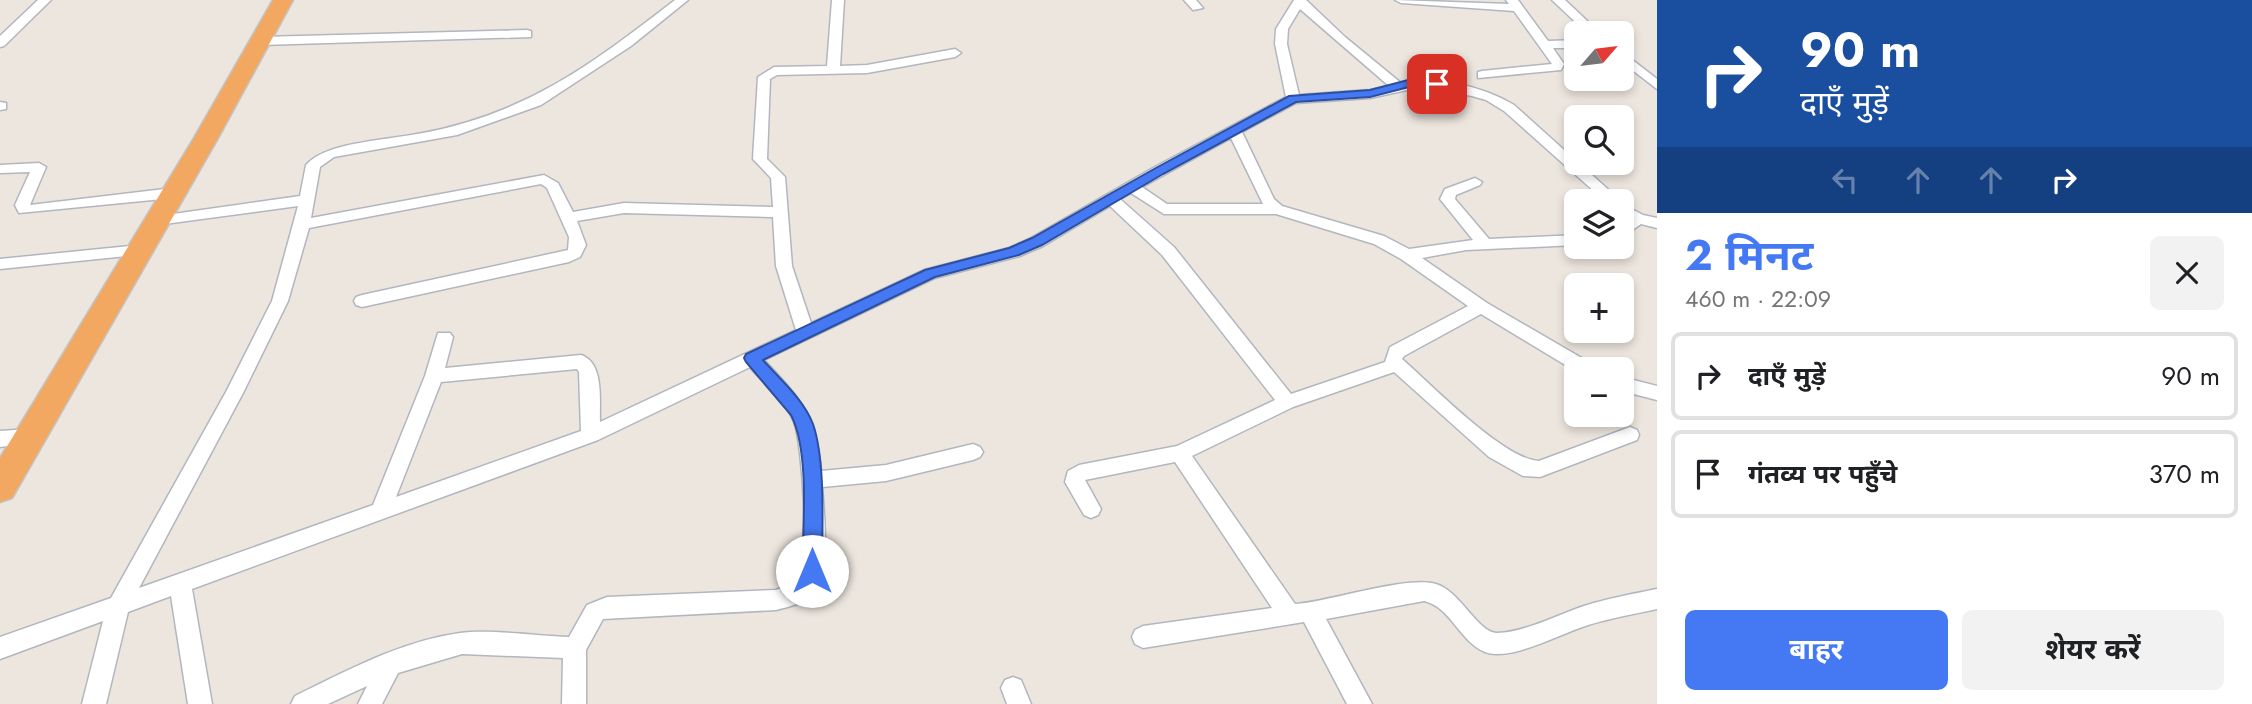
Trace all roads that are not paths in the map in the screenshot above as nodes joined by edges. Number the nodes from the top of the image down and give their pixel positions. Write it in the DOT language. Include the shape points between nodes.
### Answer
graph roads {
  1 [pos="45,0"];
  2 [pos="283,0"];
  3 [pos="682,0"];
  4 [pos="838,0"];
  5 [pos="1300,0"];
  6 [pos="1401,0"];
  7 [pos="1558,0"];
  8 [pos="1513,4"];
  9 [pos="1581,21"];
  10 [pos="527,34"];
  11 [pos="261,41"];
  12 [pos="0,43"];
  13 [pos="1564,44"];
  14 [pos="1542,45"];
  15 [pos="955,53"];
  16 [pos="1634,66"];
  17 [pos="833,71"];
  18 [pos="1482,75"];
  19 [pos="1657,85"];
  20 [pos="1398,87"];
  21 [pos="1293,99"];
  22 [pos="1234,130"];
  23 [pos="0,169"];
  24 [pos="1475,182"];
  25 [pos="1132,187"];
  26 [pos="1600,189"];
  27 [pos="173,193"];
  28 [pos="1111,199"];
  29 [pos="305,200"];
  30 [pos="1278,209"];
  31 [pos="779,212"];
  32 [pos="1634,216"];
  33 [pos="570,217"];
  34 [pos="1639,219"];
  35 [pos="157,220"];
  36 [pos="302,223"];
  37 [pos="1634,223"];
  38 [pos="1657,223"];
  39 [pos="1564,241"];
  40 [pos="1485,244"];
  41 [pos="139,250"];
  42 [pos="1407,255"];
  43 [pos="0,264"];
  44 [pos="362,301"];
  45 [pos="1481,307"];
  46 [pos="805,331"];
  47 [pos="444,337"];
  48 [pos="1566,357"];
  49 [pos="752,358"];
  50 [pos="1396,365"];
  51 [pos="434,376"];
  52 [pos="1634,387"];
  53 [pos="1657,393"];
  54 [pos="1287,402"];
  55 [pos="591,435"];
  56 [pos="1630,435"];
  57 [pos="30,437"];
  58 [pos="0,439"];
  59 [pos="973,452"];
  60 [pos="1180,453"];
  61 [pos="813,480"];
  62 [pos="0,488"];
  63 [pos="381,509"];
  64 [pos="1091,509"];
  65 [pos="180,584"];
  66 [pos="1657,599"];
  67 [pos="118,606"];
  68 [pos="1299,614"];
  69 [pos="1143,637"];
  70 [pos="0,648"];
  71 [pos="575,648"];
  72 [pos="391,662"];
  73 [pos="94,704"];
  74 [pos="200,704"];
  75 [pos="303,704"];
  76 [pos="370,704"];
  77 [pos="574,704"];
  78 [pos="1360,704"];
  1 -- 12 [label="street"];
  2 -- 11 [label="highway"];
  3 -- 29 [label="street" via="627,43 536,102 453,132 321,158 313,164"];
  4 -- 17 [label="street"];
  5 -- 20 [label="street"];
  5 -- 21 [label="street" via="1282,29"];
  6 -- 8 [label="street"];
  7 -- 9 [label="street"];
  8 -- 14 [label="street"];
  10 -- 11 [label="street"];
  11 -- 27 [label="highway"];
  13 -- 14 [label="street"];
  14 -- 18 [label="street" via="1557,67"];
  15 -- 17 [label="street"];
  16 -- 19 [label="street"];
  17 -- 31 [label="street" via="775,71 764,77 760,159 778,177"];
  20 -- 21 [label="street" via="1370,94"];
  20 -- 26 [label="street" via="1437,84 1490,97 1509,108"];
  21 -- 22 [label="street"];
  22 -- 25 [label="street"];
  22 -- 30 [label="street" via="1268,201"];
  23 -- 27 [label="street" via="40,167 22,205 24,210"];
  24 -- 40 [label="street" via="1450,192 1447,199"];
  25 -- 28 [label="street"];
  25 -- 30 [label="street" via="1164,209"];
  27 -- 35 [label="highway"];
  28 -- 46 [label="street" via="1014,252 930,274"];
  28 -- 54 [label="street" via="1168,251"];
  29 -- 35 [label="street"];
  29 -- 36 [label="street"];
  30 -- 42 [label="street" via="1352,230"];
  31 -- 33 [label="street" via="624,208"];
  31 -- 46 [label="street" via="784,266"];
  32 -- 34 [label="street"];
  33 -- 36 [label="street" via="544,179"];
  33 -- 44 [label="street" via="578,245 563,258"];
  34 -- 37 [label="street"];
  34 -- 38 [label="street"];
  35 -- 41 [label="highway"];
  36 -- 67 [label="street" via="281,301"];
  39 -- 40 [label="street"];
  40 -- 42 [label="street"];
  41 -- 43 [label="street"];
  41 -- 57 [label="highway"];
  42 -- 45 [label="street"];
  45 -- 48 [label="street"];
  45 -- 50 [label="street" via="1396,352 1392,359"];
  46 -- 49 [label="street"];
  47 -- 51 [label="street"];
  49 -- 55 [label="street"];
  49 -- 61 [label="street" via="805,425"];
  50 -- 54 [label="street"];
  50 -- 56 [label="street" via="1496,452 1523,468 1540,469"];
  51 -- 55 [label="street" via="581,362 588,371"];
  51 -- 63 [label="street"];
  52 -- 53 [label="street"];
  54 -- 60 [label="street"];
  55 -- 63 [label="street"];
  57 -- 58 [label="street"];
  57 -- 62 [label="highway"];
  59 -- 61 [label="street" via="886,473"];
  60 -- 64 [label="street" via="1076,475 1075,482"];
  60 -- 68 [label="street"];
  61 -- 71 [label="street" via="812,571 807,586 776,600 607,607 595,612"];
  63 -- 65 [label="street"];
  65 -- 67 [label="street"];
  65 -- 74 [label="street"];
  66 -- 68 [label="street" via="1588,615 1500,644 1480,638 1453,605 1434,592"];
  67 -- 70 [label="street"];
  67 -- 73 [label="street"];
  68 -- 69 [label="street"];
  68 -- 78 [label="street"];
  71 -- 72 [label="street" via="462,643"];
  71 -- 77 [label="street"];
  72 -- 75 [label="street"];
  72 -- 76 [label="street"];
}
